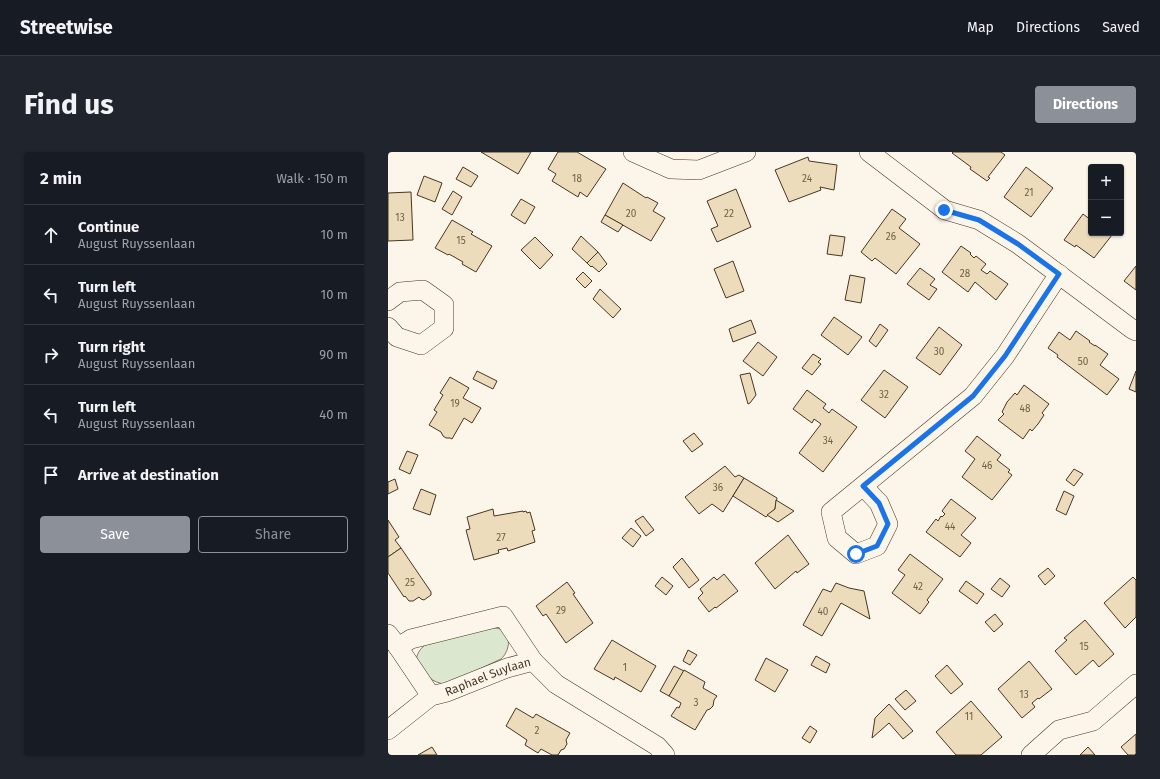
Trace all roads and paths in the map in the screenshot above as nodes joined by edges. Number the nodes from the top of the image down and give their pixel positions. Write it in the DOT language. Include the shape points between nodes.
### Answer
graph roads {
  1 [pos="633,152"];
  2 [pos="746,152"];
  3 [pos="869,152"];
  4 [pos="1059,274"];
  5 [pos="388,301"];
  6 [pos="388,327"];
  7 [pos="1136,331"];
  8 [pos="863,486"];
  9 [pos="393,640"];
  10 [pos="533,661"];
  11 [pos="1136,684"];
  12 [pos="431,696"];
  13 [pos="388,730"];
  14 [pos="665,755"];
  15 [pos="1031,755"];
  1 -- 2 [label="street" via="671,169 699,170"];
  3 -- 4 [label="street" via="944,210 979,220"];
  4 -- 7 [label="street"];
  4 -- 8 [label="street" via="1005,356 973,396"];
  5 -- 6 [label="street" via="400,292 423,290 444,305 444,328 421,344 397,337"];
  9 -- 10 [label="street" via="411,639 503,616"];
  9 -- 12 [label="street"];
  10 -- 12 [label="street, Raphael Suylaan"];
  10 -- 14 [label="street, Raphael Suylaan" via="556,684 657,746"];
  11 -- 15 [label="street" via="1093,721 1059,730"];
  12 -- 13 [label="street, Raphael Suylaan"];
}
